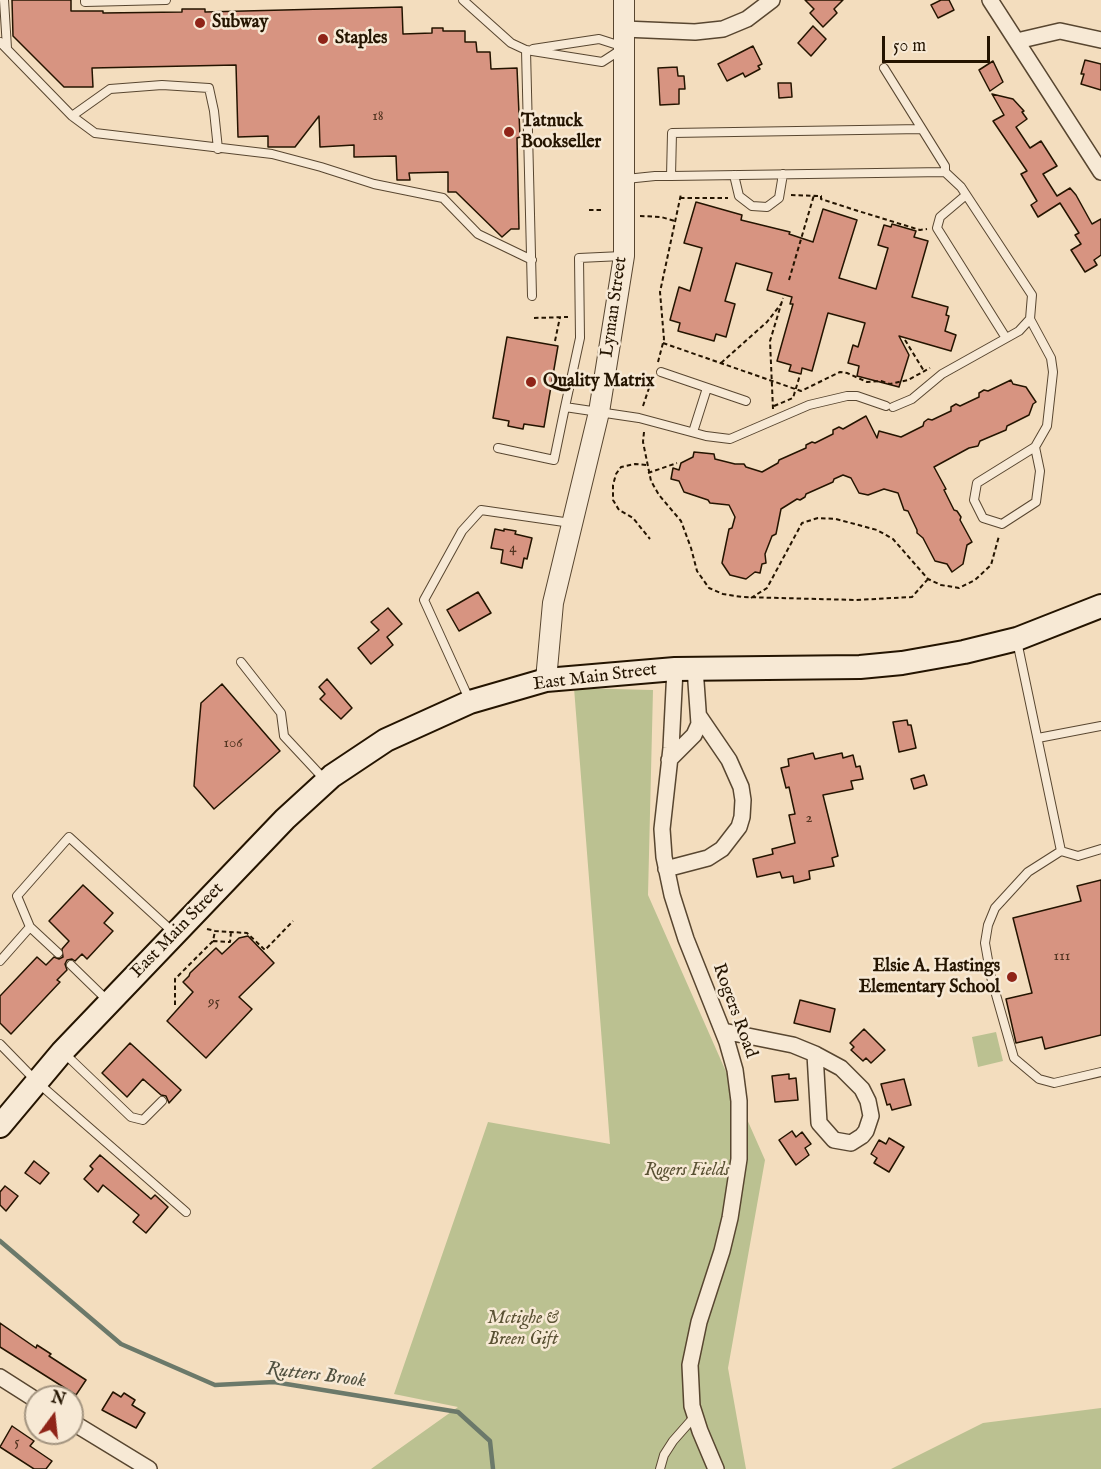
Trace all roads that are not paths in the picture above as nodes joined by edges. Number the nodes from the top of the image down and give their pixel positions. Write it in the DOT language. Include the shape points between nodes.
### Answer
graph roads {
  1 [pos="4,0"];
  2 [pos="85,0"];
  3 [pos="166,0"];
  4 [pos="463,0"];
  5 [pos="624,0"];
  6 [pos="772,0"];
  7 [pos="990,0"];
  8 [pos="624,38"];
  9 [pos="1101,40"];
  10 [pos="1017,41"];
  11 [pos="0,42"];
  12 [pos="7,48"];
  13 [pos="526,50"];
  14 [pos="884,68"];
  15 [pos="72,116"];
  16 [pos="922,129"];
  17 [pos="218,149"];
  18 [pos="945,172"];
  19 [pos="1101,172"];
  20 [pos="783,174"];
  21 [pos="734,175"];
  22 [pos="671,176"];
  23 [pos="624,179"];
  24 [pos="966,195"];
  25 [pos="624,256"];
  26 [pos="532,260"];
  27 [pos="532,296"];
  28 [pos="1030,319"];
  29 [pos="1006,338"];
  30 [pos="657,371"];
  31 [pos="707,388"];
  32 [pos="746,401"];
  33 [pos="565,407"];
  34 [pos="599,412"];
  35 [pos="693,432"];
  36 [pos="1035,447"];
  37 [pos="498,448"];
  38 [pos="572,523"];
  39 [pos="1101,606"];
  40 [pos="1017,639"];
  41 [pos="241,662"];
  42 [pos="685,668"];
  43 [pos="546,680"];
  44 [pos="470,702"];
  45 [pos="699,716"];
  46 [pos="1101,726"];
  47 [pos="1038,738"];
  48 [pos="669,760"];
  49 [pos="326,781"];
  50 [pos="1101,849"];
  51 [pos="1061,851"];
  52 [pos="666,869"];
  53 [pos="30,927"];
  54 [pos="175,934"];
  55 [pos="58,953"];
  56 [pos="0,961"];
  57 [pos="71,965"];
  58 [pos="110,1002"];
  59 [pos="723,1031"];
  60 [pos="0,1044"];
  61 [pos="62,1052"];
  62 [pos="814,1054"];
  63 [pos="1101,1072"];
  64 [pos="37,1082"];
  65 [pos="162,1101"];
  66 [pos="0,1126"];
  67 [pos="186,1212"];
  68 [pos="0,1377"];
  69 [pos="24,1392"];
  70 [pos="695,1416"];
  71 [pos="84,1429"];
  72 [pos="149,1469"];
  73 [pos="660,1469"];
  74 [pos="716,1469"];
  1 -- 12 [label="lane"];
  2 -- 3 [label="lane"];
  4 -- 13 [label="lane" via="511,43"];
  5 -- 8 [label="street, Lyman Street"];
  6 -- 8 [label="street" via="747,19 723,29"];
  7 -- 10 [label="street"];
  8 -- 13 [label="lane"];
  8 -- 13 [label="lane" via="602,62"];
  8 -- 23 [label="street, Lyman Street"];
  9 -- 10 [label="street" via="1060,31"];
  10 -- 19 [label="street"];
  11 -- 12 [label="lane"];
  12 -- 15 [label="lane"];
  13 -- 26 [label="lane"];
  14 -- 16 [label="lane"];
  15 -- 17 [label="lane" via="95,133"];
  15 -- 17 [label="lane" via="110,89 162,85 210,88"];
  16 -- 18 [label="lane"];
  16 -- 22 [label="lane" via="672,133"];
  17 -- 26 [label="lane" via="272,154 374,184 443,198 478,234"];
  18 -- 20 [label="lane"];
  18 -- 24 [label="lane"];
  20 -- 21 [label="lane"];
  20 -- 21 [label="lane" via="779,198 767,207 752,206 739,196"];
  21 -- 22 [label="lane"];
  22 -- 23 [label="lane"];
  23 -- 25 [label="street, Lyman Street"];
  24 -- 28 [label="lane" via="1032,295"];
  24 -- 29 [label="lane" via="940,217 937,228"];
  25 -- 33 [label="lane" via="579,258 580,338"];
  25 -- 34 [label="street, Lyman Street"];
  26 -- 27 [label="lane"];
  28 -- 29 [label="lane"];
  28 -- 36 [label="lane" via="1051,358 1053,372 1047,426"];
  29 -- 35 [label="lane" via="942,374 912,399 890,407 847,396 809,405 730,439"];
  30 -- 31 [label="lane"];
  31 -- 32 [label="lane"];
  31 -- 35 [label="lane"];
  33 -- 34 [label="lane"];
  33 -- 37 [label="lane" via="554,460"];
  34 -- 35 [label="lane"];
  34 -- 38 [label="street, Lyman Street"];
  36 -- 36 [label="lane" via="977,483 974,500 983,518 1002,524 1036,502 1040,471"];
  38 -- 43 [label="street, Lyman Street" via="553,603"];
  38 -- 44 [label="lane" via="481,510 462,531 424,600"];
  39 -- 40 [label="main road, East Main Street"];
  40 -- 42 [label="main road, East Main Street" via="879,666"];
  40 -- 47 [label="lane"];
  41 -- 49 [label="lane" via="281,713 284,736"];
  42 -- 43 [label="main road, East Main Street"];
  42 -- 45 [label="street"];
  42 -- 48 [label="street, Rogers Road"];
  43 -- 44 [label="main road, East Main Street"];
  44 -- 49 [label="main road, East Main Street" via="386,740"];
  45 -- 48 [label="street" via="694,735"];
  45 -- 52 [label="street" via="729,760 741,787 742,817 722,849 708,858"];
  46 -- 47 [label="lane"];
  47 -- 51 [label="lane"];
  48 -- 52 [label="street, Rogers Road" via="662,829"];
  49 -- 54 [label="main road, East Main Street"];
  50 -- 51 [label="lane" via="1078,856"];
  51 -- 63 [label="lane" via="1028,872 995,908 985,943 991,977 1014,1058 1038,1079 1054,1083"];
  52 -- 59 [label="street, Rogers Road" via="686,939"];
  53 -- 54 [label="lane" via="17,896 69,837"];
  53 -- 55 [label="lane"];
  53 -- 56 [label="lane"];
  54 -- 58 [label="main road, East Main Street"];
  57 -- 58 [label="lane"];
  58 -- 61 [label="main road, East Main Street"];
  59 -- 62 [label="street" via="793,1045"];
  59 -- 70 [label="street, Rogers Road" via="735,1070 739,1101 739,1159 725,1240 692,1354 690,1384"];
  60 -- 64 [label="lane"];
  61 -- 64 [label="main road, East Main Street"];
  61 -- 65 [label="lane" via="131,1117 143,1120"];
  62 -- 62 [label="street" via="819,1123 834,1140 851,1143 866,1131 871,1116 868,1101 841,1068"];
  64 -- 66 [label="main road, East Main Street"];
  64 -- 67 [label="lane"];
  68 -- 69 [label="street"];
  70 -- 73 [label="lane" via="673,1441"];
  70 -- 74 [label="street, Rogers Road"];
  71 -- 72 [label="street"];
}
